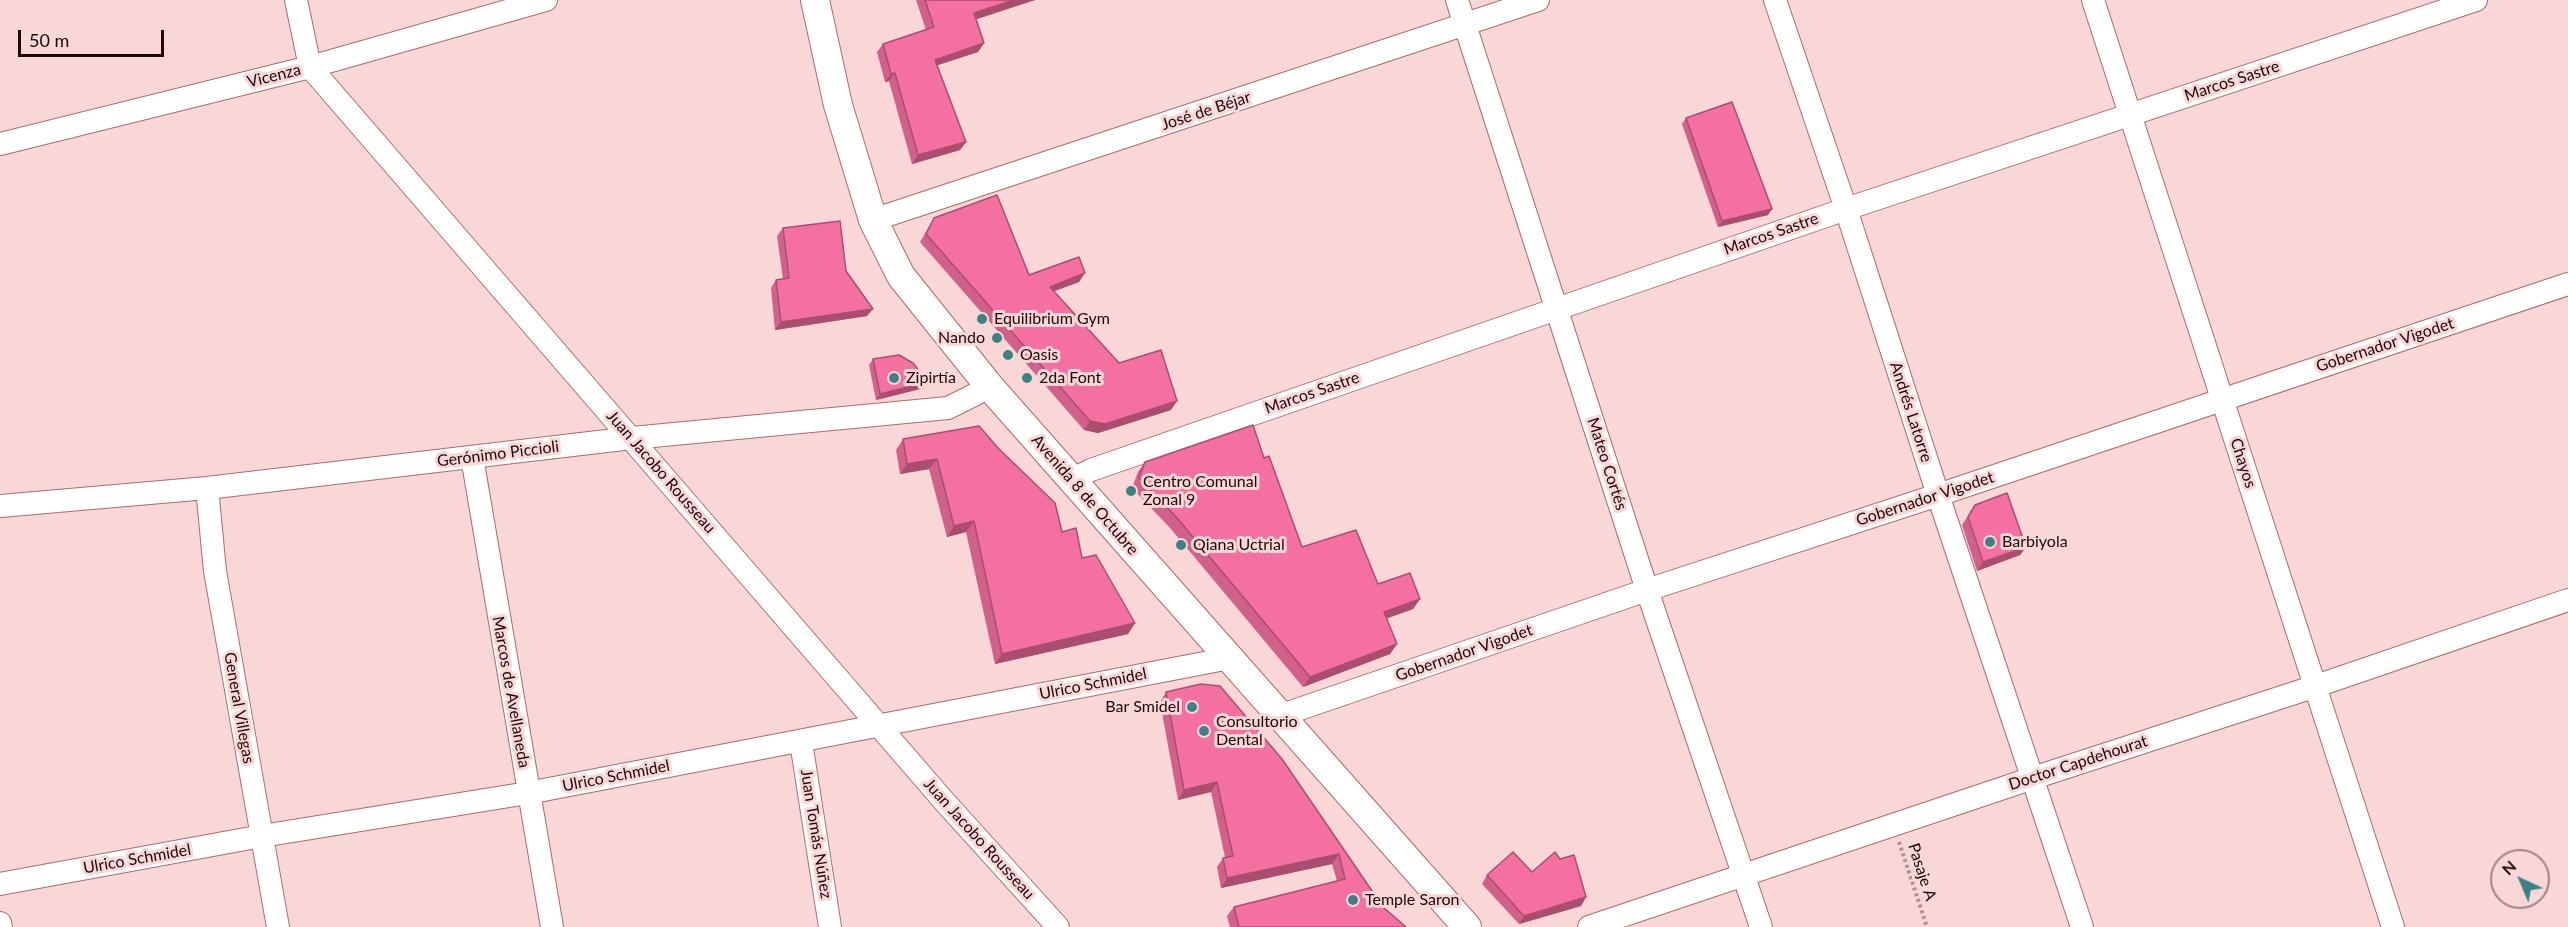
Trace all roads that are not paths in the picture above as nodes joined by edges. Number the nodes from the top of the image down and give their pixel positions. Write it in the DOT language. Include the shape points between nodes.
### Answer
graph roads {
  1 [pos="296,0"];
  2 [pos="546,0"];
  3 [pos="816,0"];
  4 [pos="1457,0"];
  5 [pos="1538,0"];
  6 [pos="1775,0"];
  7 [pos="2093,0"];
  8 [pos="2476,0"];
  9 [pos="1465,25"];
  10 [pos="310,67"];
  11 [pos="2130,115"];
  12 [pos="0,144"];
  13 [pos="1846,208"];
  14 [pos="873,220"];
  15 [pos="2568,284"];
  16 [pos="1557,308"];
  17 [pos="990,387"];
  18 [pos="2223,399"];
  19 [pos="632,438"];
  20 [pos="472,457"];
  21 [pos="1071,480"];
  22 [pos="207,488"];
  23 [pos="1938,495"];
  24 [pos="0,506"];
  25 [pos="1647,590"];
  26 [pos="2568,600"];
  27 [pos="1230,658"];
  28 [pos="2316,686"];
  29 [pos="1282,715"];
  30 [pos="879,725"];
  31 [pos="801,742"];
  32 [pos="2033,778"];
  33 [pos="528,793"];
  34 [pos="262,836"];
  35 [pos="1743,875"];
  36 [pos="0,884"];
  37 [pos="278,927"];
  38 [pos="552,927"];
  39 [pos="830,927"];
  40 [pos="1058,927"];
  41 [pos="1467,927"];
  42 [pos="1588,927"];
  43 [pos="1761,927"];
  44 [pos="2082,927"];
  45 [pos="2393,927"];
  1 -- 10 [label="street, Juan Jacobo Rousseau"];
  2 -- 10 [label="street, Vicenza"];
  3 -- 14 [label="main road, Avenida 8 de Octubre" via="838,105"];
  4 -- 9 [label="street, Mateo Cortés"];
  5 -- 9 [label="street, José de Béjar"];
  6 -- 13 [label="street, Andrés Latorre"];
  7 -- 11 [label="street, Chayos"];
  8 -- 11 [label="street, Marcos Sastre"];
  9 -- 14 [label="street, José de Béjar"];
  9 -- 16 [label="street, Mateo Cortés"];
  10 -- 12 [label="street, Vicenza"];
  10 -- 19 [label="street, Juan Jacobo Rousseau"];
  11 -- 13 [label="street, Marcos Sastre"];
  11 -- 18 [label="street, Chayos"];
  13 -- 16 [label="street, Marcos Sastre"];
  13 -- 23 [label="street, Andrés Latorre"];
  14 -- 17 [label="main road, Avenida 8 de Octubre" via="901,276"];
  15 -- 18 [label="street, Gobernador Vigodet"];
  16 -- 21 [label="street, Marcos Sastre"];
  16 -- 25 [label="street, Mateo Cortés"];
  17 -- 19 [label="street, Gerónimo Piccioli" via="948,408"];
  17 -- 21 [label="main road, Avenida 8 de Octubre"];
  18 -- 23 [label="street, Gobernador Vigodet"];
  18 -- 28 [label="street, Chayos"];
  19 -- 20 [label="street, Gerónimo Piccioli"];
  19 -- 30 [label="street, Juan Jacobo Rousseau"];
  20 -- 22 [label="street, Gerónimo Piccioli"];
  20 -- 33 [label="street, Marcos de Avellaneda"];
  21 -- 27 [label="main road, Avenida 8 de Octubre"];
  22 -- 24 [label="street, Gerónimo Piccioli"];
  22 -- 34 [label="street, General Villegas" via="215,571"];
  23 -- 25 [label="street, Gobernador Vigodet"];
  23 -- 32 [label="street, Andrés Latorre"];
  25 -- 29 [label="street, Gobernador Vigodet"];
  25 -- 35 [label="street, Mateo Cortés"];
  26 -- 28 [label="street, Doctor Capdehourat"];
  27 -- 29 [label="main road, Avenida 8 de Octubre"];
  27 -- 30 [label="street, Ulrico Schmidel"];
  28 -- 32 [label="street, Doctor Capdehourat"];
  28 -- 45 [label="street, Chayos"];
  29 -- 41 [label="main road, Avenida 8 de Octubre"];
  30 -- 31 [label="street, Ulrico Schmidel"];
  30 -- 40 [label="street, Juan Jacobo Rousseau"];
  31 -- 33 [label="street, Ulrico Schmidel"];
  31 -- 39 [label="street, Juan Tomás Núñez"];
  32 -- 35 [label="street, Doctor Capdehourat"];
  32 -- 44 [label="street, Andrés Latorre"];
  33 -- 34 [label="street, Ulrico Schmidel"];
  33 -- 38 [label="street, Marcos de Avellaneda"];
  34 -- 36 [label="street, Ulrico Schmidel"];
  34 -- 37 [label="street, General Villegas"];
  35 -- 42 [label="street, Doctor Capdehourat"];
  35 -- 43 [label="street, Mateo Cortés"];
}
